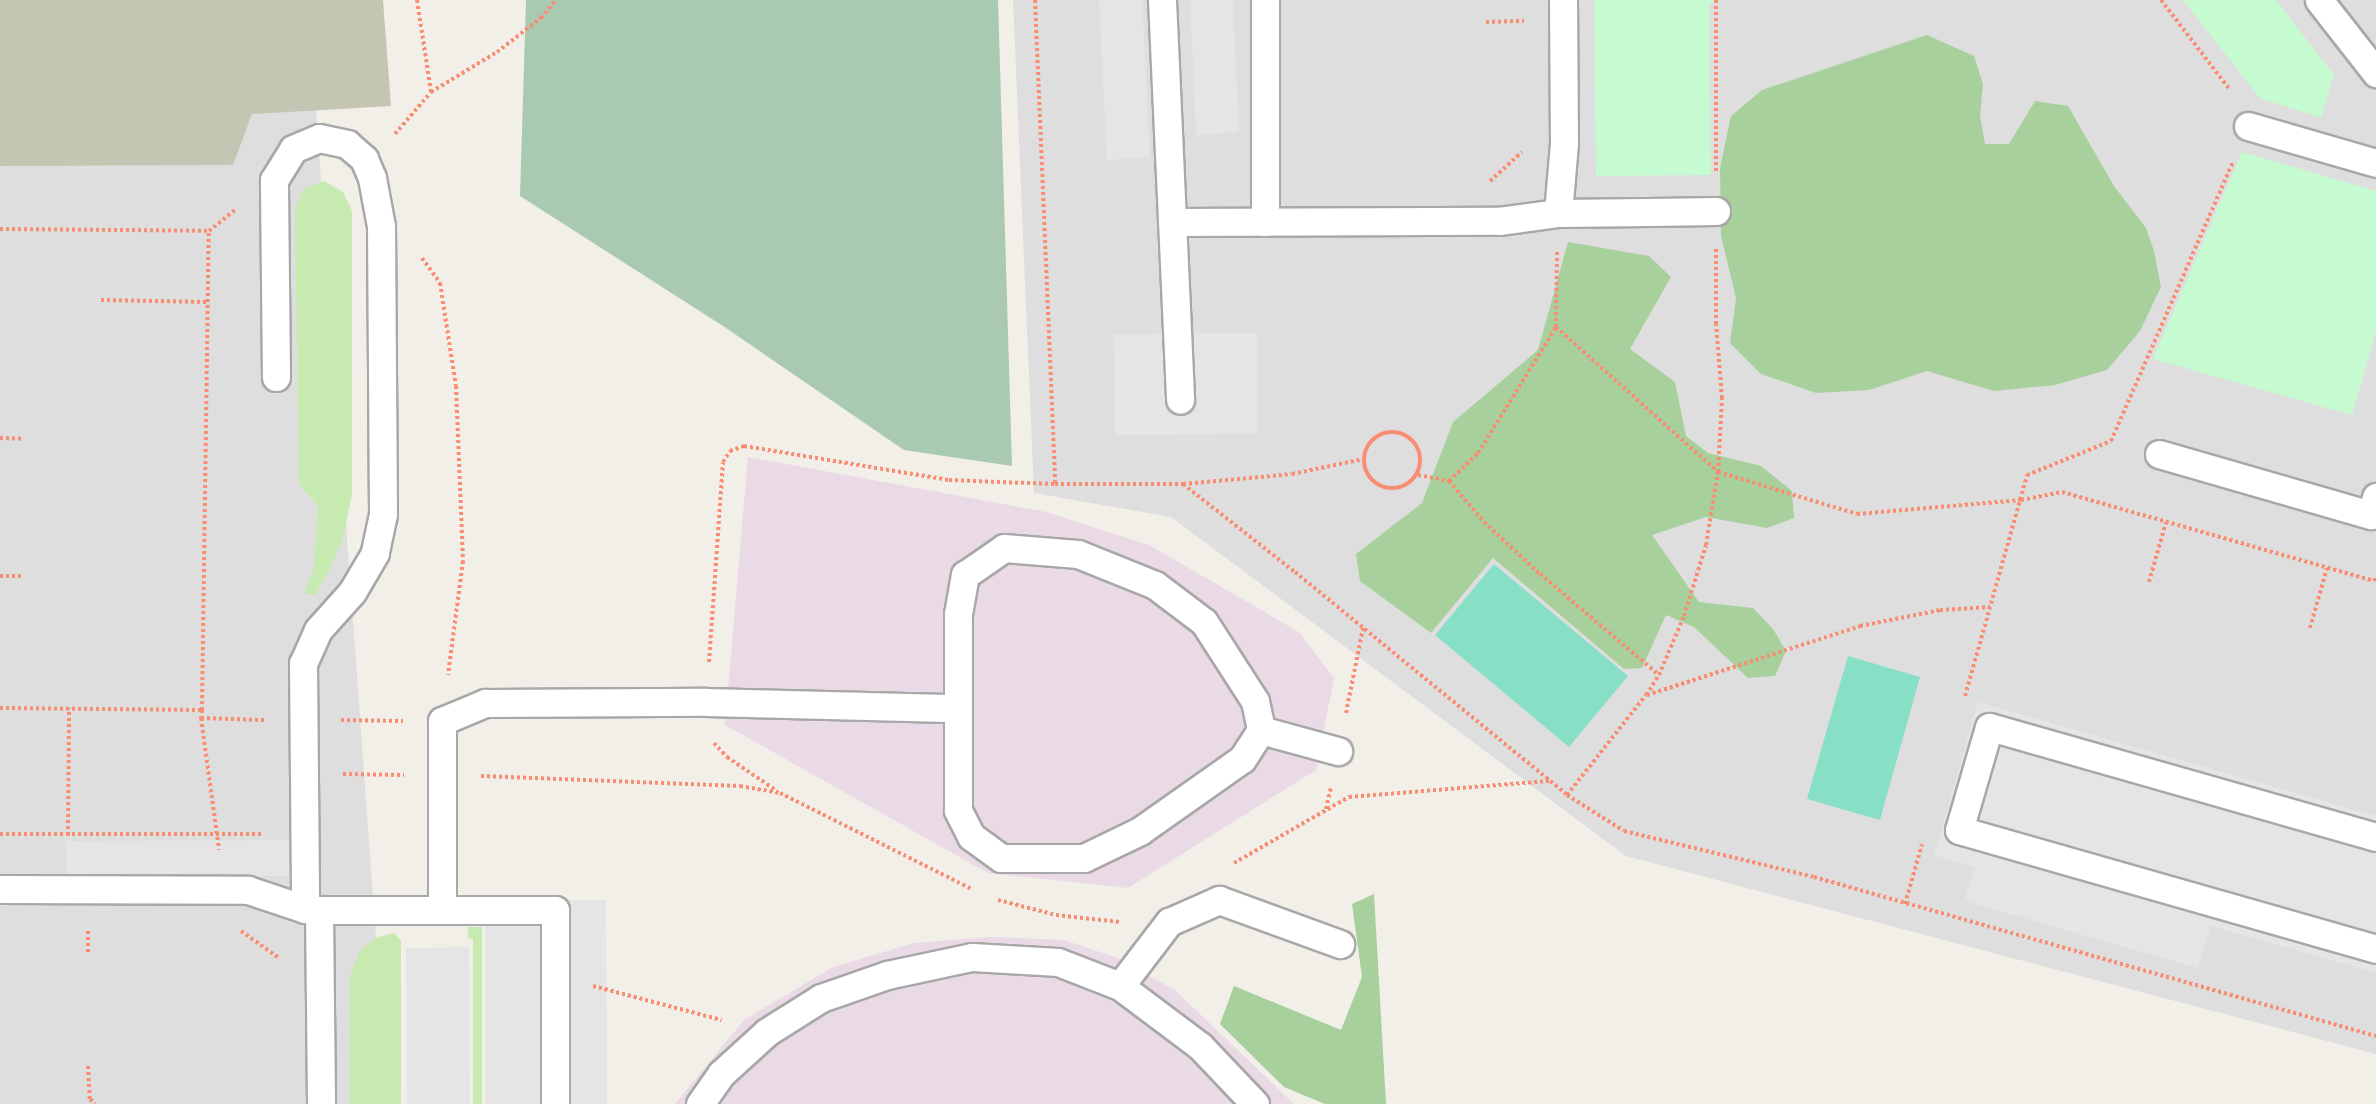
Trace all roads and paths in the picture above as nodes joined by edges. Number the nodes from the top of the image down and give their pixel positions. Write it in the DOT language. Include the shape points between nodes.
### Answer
graph roads {
  1 [pos="417,0"];
  2 [pos="556,0"];
  3 [pos="1035,0"];
  4 [pos="1162,0"];
  5 [pos="1265,0"];
  6 [pos="1563,0"];
  7 [pos="1716,0"];
  8 [pos="2161,0"];
  9 [pos="2319,0"];
  10 [pos="1535,21"];
  11 [pos="1486,22"];
  12 [pos="2376,74"];
  13 [pos="431,92"];
  14 [pos="2248,126"];
  15 [pos="1528,147"];
  16 [pos="364,159"];
  17 [pos="2376,163"];
  18 [pos="1489,182"];
  19 [pos="1716,211"];
  20 [pos="1558,213"];
  21 [pos="1172,222"];
  22 [pos="1265,222"];
  23 [pos="381,226"];
  24 [pos="0,228"];
  25 [pos="101,300"];
  26 [pos="208,302"];
  27 [pos="1556,327"];
  28 [pos="276,377"];
  29 [pos="1180,400"];
  30 [pos="0,438"];
  31 [pos="23,439"];
  32 [pos="2158,454"];
  33 [pos="1363,459"];
  34 [pos="1718,472"];
  35 [pos="1418,475"];
  36 [pos="1449,481"];
  37 [pos="1055,484"];
  38 [pos="1184,484"];
  39 [pos="2376,497"];
  40 [pos="2021,500"];
  41 [pos="2166,522"];
  42 [pos="2327,568"];
  43 [pos="0,576"];
  44 [pos="21,576"];
  45 [pos="2376,576"];
  46 [pos="2149,582"];
  47 [pos="1989,607"];
  48 [pos="1363,628"];
  49 [pos="2310,628"];
  50 [pos="1659,675"];
  51 [pos="1646,695"];
  52 [pos="677,702"];
  53 [pos="706,702"];
  54 [pos="0,708"];
  55 [pos="69,708"];
  56 [pos="958,708"];
  57 [pos="202,710"];
  58 [pos="201,718"];
  59 [pos="302,720"];
  60 [pos="442,721"];
  61 [pos="1261,730"];
  62 [pos="1338,751"];
  63 [pos="303,774"];
  64 [pos="442,775"];
  65 [pos="1550,781"];
  66 [pos="780,793"];
  67 [pos="1567,795"];
  68 [pos="0,834"];
  69 [pos="218,834"];
  70 [pos="304,834"];
  71 [pos="68,835"];
  72 [pos="2376,837"];
  73 [pos="1224,869"];
  74 [pos="0,889"];
  75 [pos="224,890"];
  76 [pos="979,892"];
  77 [pos="989,897"];
  78 [pos="312,909"];
  79 [pos="442,910"];
  80 [pos="1131,924"];
  81 [pos="88,937"];
  82 [pos="1340,944"];
  83 [pos="2376,950"];
  84 [pos="88,952"];
  85 [pos="555,976"];
  86 [pos="1120,986"];
  87 [pos="767,1032"];
  88 [pos="2376,1036"];
  89 [pos="88,1066"];
  90 [pos="95,1104"];
  91 [pos="321,1104"];
  92 [pos="555,1104"];
  93 [pos="700,1104"];
  94 [pos="1255,1104"];
  1 -- 13 [label="path"];
  2 -- 13 [label="path" via="541,18 497,52"];
  3 -- 37 [label="path"];
  4 -- 21 [label="lane"];
  5 -- 22 [label="lane"];
  6 -- 20 [label="lane" via="1564,143"];
  7 -- 19 [label="path"];
  8 -- 14 [label="path" via="2252,118"];
  9 -- 12 [label="lane"];
  10 -- 11 [label="path"];
  13 -- 16 [label="path" via="401,129"];
  14 -- 17 [label="lane"];
  14 -- 40 [label="path" via="2111,441 2026,475"];
  15 -- 18 [label="path"];
  16 -- 23 [label="lane" via="372,178"];
  16 -- 28 [label="lane" via="347,144 319,138 293,149 274,180"];
  19 -- 20 [label="lane"];
  19 -- 34 [label="path" via="1716,324 1722,398"];
  20 -- 22 [label="lane" via="1499,221"];
  20 -- 27 [label="path"];
  21 -- 22 [label="lane"];
  21 -- 29 [label="lane"];
  23 -- 59 [label="lane" via="383,514 375,553 352,592 318,630 303,663"];
  23 -- 60 [label="path" via="409,239 440,284 456,387 463,561"];
  24 -- 26 [label="path" via="209,231"];
  25 -- 26 [label="path"];
  26 -- 57 [label="path"];
  27 -- 34 [label="path"];
  27 -- 36 [label="path" via="1478,453"];
  30 -- 31 [label="path"];
  32 -- 39 [label="lane" via="2371,515"];
  33 -- 35 [label="path" via="1369,476 1384,488 1403,487"];
  33 -- 35 [label="path" via="1371,440 1390,431 1410,436 1421,454"];
  33 -- 38 [label="path" via="1292,474"];
  34 -- 40 [label="path" via="1857,514"];
  34 -- 50 [label="path" via="1706,545 1684,616"];
  35 -- 36 [label="path"];
  36 -- 50 [label="path" via="1484,522 1540,574"];
  37 -- 38 [label="path"];
  37 -- 53 [label="path" via="949,480 744,446 730,451 723,462"];
  38 -- 48 [label="path"];
  40 -- 41 [label="path" via="2062,492"];
  41 -- 42 [label="path"];
  41 -- 46 [label="path"];
  42 -- 45 [label="path" via="2374,581"];
  42 -- 49 [label="path"];
  43 -- 44 [label="path"];
  47 -- 51 [label="path" via="1940,610 1860,626"];
  48 -- 62 [label="path"];
  48 -- 65 [label="path"];
  50 -- 51 [label="path"];
  51 -- 67 [label="path"];
  52 -- 53 [label="lane"];
  52 -- 60 [label="lane" via="484,704"];
  52 -- 66 [label="path" via="727,757"];
  53 -- 56 [label="lane"];
  54 -- 55 [label="path"];
  55 -- 57 [label="path"];
  55 -- 71 [label="path"];
  56 -- 61 [label="lane" via="958,810 971,836 1001,858 1084,858 1140,831 1242,759"];
  56 -- 61 [label="lane" via="958,615 965,575 1004,548 1078,554 1155,585 1204,622 1255,701"];
  57 -- 58 [label="path"];
  58 -- 59 [label="path"];
  58 -- 69 [label="path"];
  59 -- 60 [label="path"];
  59 -- 63 [label="lane"];
  60 -- 64 [label="lane"];
  61 -- 62 [label="lane"];
  63 -- 64 [label="path"];
  63 -- 70 [label="lane"];
  64 -- 66 [label="path" via="740,786"];
  64 -- 79 [label="lane"];
  65 -- 67 [label="path"];
  65 -- 73 [label="path" via="1349,797"];
  66 -- 76 [label="path"];
  67 -- 88 [label="path" via="1624,831 1814,877"];
  68 -- 71 [label="path"];
  69 -- 70 [label="path"];
  69 -- 71 [label="path"];
  69 -- 75 [label="path"];
  70 -- 78 [label="lane"];
  72 -- 83 [label="lane" via="1989,727 1959,830"];
  74 -- 75 [label="lane"];
  75 -- 78 [label="lane" via="248,890"];
  77 -- 80 [label="path" via="1056,915"];
  78 -- 79 [label="lane"];
  78 -- 91 [label="lane"];
  79 -- 85 [label="lane" via="555,910"];
  81 -- 84 [label="path"];
  82 -- 86 [label="lane" via="1219,900 1169,922"];
  85 -- 87 [label="path"];
  85 -- 92 [label="lane"];
  86 -- 87 [label="lane" via="1058,962 972,957 887,975 821,998"];
  86 -- 94 [label="lane" via="1200,1046"];
  87 -- 93 [label="lane" via="721,1074"];
  89 -- 90 [label="path" via="90,1099"];
}
